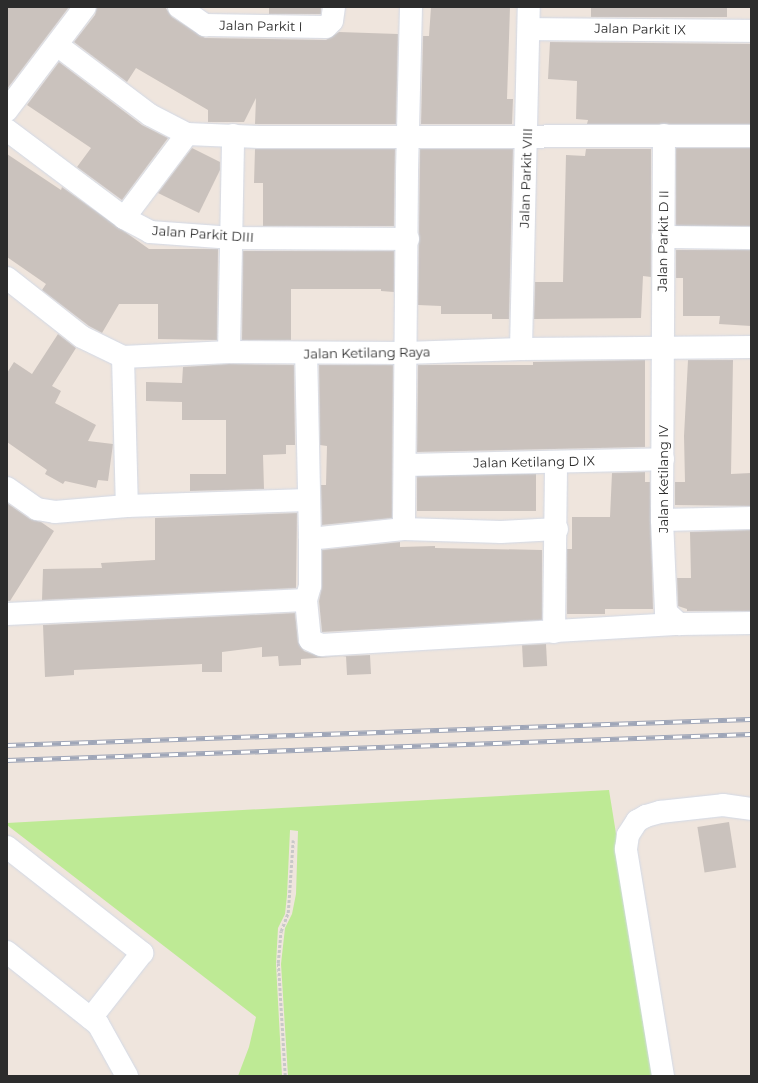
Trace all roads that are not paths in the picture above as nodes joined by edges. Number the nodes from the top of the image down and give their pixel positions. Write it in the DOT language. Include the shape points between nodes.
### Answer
graph roads {
  1 [pos="85,7"];
  2 [pos="179,7"];
  3 [pos="334,7"];
  4 [pos="411,7"];
  5 [pos="529,7"];
  6 [pos="530,29"];
  7 [pos="751,31"];
  8 [pos="57,45"];
  9 [pos="7,110"];
  10 [pos="7,130"];
  11 [pos="187,134"];
  12 [pos="233,135"];
  13 [pos="664,135"];
  14 [pos="408,136"];
  15 [pos="527,136"];
  16 [pos="751,136"];
  17 [pos="124,218"];
  18 [pos="663,237"];
  19 [pos="233,238"];
  20 [pos="751,238"];
  21 [pos="408,239"];
  22 [pos="7,278"];
  23 [pos="662,346"];
  24 [pos="751,347"];
  25 [pos="521,349"];
  26 [pos="230,352"];
  27 [pos="406,353"];
  28 [pos="306,354"];
  29 [pos="123,357"];
  30 [pos="663,459"];
  31 [pos="556,462"];
  32 [pos="406,465"];
  33 [pos="7,488"];
  34 [pos="308,500"];
  35 [pos="127,506"];
  36 [pos="751,518"];
  37 [pos="662,520"];
  38 [pos="404,529"];
  39 [pos="557,529"];
  40 [pos="310,539"];
  41 [pos="306,600"];
  42 [pos="7,614"];
  43 [pos="672,618"];
  44 [pos="751,623"];
  45 [pos="554,632"];
  46 [pos="751,809"];
  47 [pos="7,847"];
  48 [pos="7,952"];
  49 [pos="91,1018"];
  50 [pos="127,1076"];
  51 [pos="663,1076"];
  1 -- 8 [label="street"];
  2 -- 3 [label="street, Jalan Parkit I" via="205,25 326,27 332,21"];
  4 -- 14 [label="street"];
  5 -- 6 [label="street, Jalan Parkit VIII"];
  6 -- 7 [label="street, Jalan Parkit IX"];
  6 -- 15 [label="street, Jalan Parkit VIII"];
  8 -- 9 [label="street"];
  8 -- 11 [label="street" via="150,115"];
  10 -- 17 [label="street, Jalan Parkit DIII"];
  11 -- 12 [label="street"];
  11 -- 17 [label="street"];
  12 -- 14 [label="street"];
  12 -- 19 [label="street"];
  13 -- 15 [label="street"];
  13 -- 16 [label="street"];
  13 -- 18 [label="street, Jalan Parkit D II"];
  14 -- 15 [label="street"];
  14 -- 21 [label="street"];
  15 -- 25 [label="street, Jalan Parkit VIII"];
  17 -- 19 [label="street, Jalan Parkit DIII" via="142,229 158,234"];
  18 -- 20 [label="street"];
  18 -- 23 [label="street, Jalan Parkit D II"];
  19 -- 21 [label="street, Jalan Parkit DIII"];
  19 -- 26 [label="street"];
  21 -- 27 [label="street"];
  22 -- 29 [label="street, Jalan Ketilang Raya" via="82,337"];
  23 -- 24 [label="street, Jalan Ketilang Raya"];
  23 -- 25 [label="street, Jalan Ketilang Raya"];
  23 -- 30 [label="street, Jalan Ketilang IV"];
  25 -- 27 [label="street, Jalan Ketilang Raya"];
  26 -- 28 [label="street, Jalan Ketilang Raya"];
  26 -- 29 [label="street, Jalan Ketilang Raya"];
  27 -- 28 [label="street, Jalan Ketilang Raya"];
  27 -- 32 [label="street"];
  28 -- 34 [label="street"];
  29 -- 35 [label="street"];
  30 -- 31 [label="street, Jalan Ketilang D IX"];
  30 -- 37 [label="street, Jalan Ketilang IV"];
  31 -- 32 [label="street, Jalan Ketilang D IX"];
  31 -- 39 [label="street"];
  32 -- 38 [label="street"];
  33 -- 35 [label="street" via="37,509 55,512"];
  34 -- 35 [label="street"];
  34 -- 40 [label="street"];
  36 -- 37 [label="street"];
  37 -- 43 [label="street, Jalan Ketilang IV"];
  38 -- 39 [label="street" via="501,532"];
  38 -- 40 [label="street"];
  39 -- 45 [label="street"];
  40 -- 41 [label="street" via="310,586"];
  41 -- 42 [label="street"];
  41 -- 45 [label="street" via="310,640 321,645"];
  43 -- 44 [label="street"];
  43 -- 45 [label="street"];
  46 -- 51 [label="street" via="723,805 660,812 637,821 628,835 626,849"];
  47 -- 49 [label="street" via="142,953"];
  48 -- 49 [label="street"];
  49 -- 50 [label="street" via="98,1024"];
}
